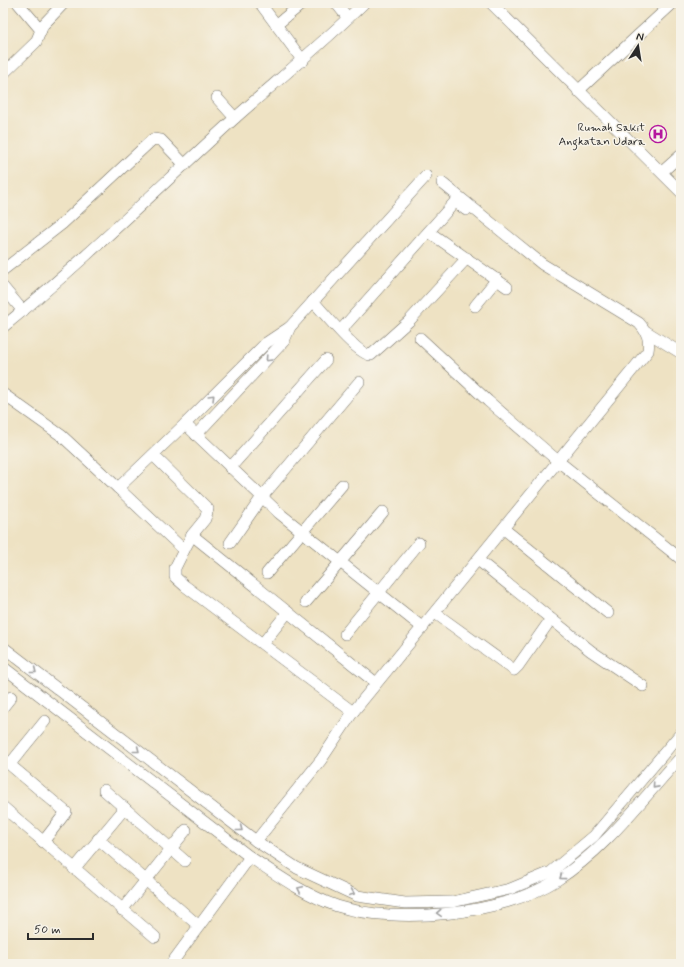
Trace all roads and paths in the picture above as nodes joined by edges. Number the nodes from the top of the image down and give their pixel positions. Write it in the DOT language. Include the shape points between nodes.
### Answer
graph roads {
  1 [pos="18,3"];
  2 [pos="64,3"];
  3 [pos="260,3"];
  4 [pos="303,3"];
  5 [pos="336,3"];
  6 [pos="364,3"];
  7 [pos="492,3"];
  8 [pos="672,3"];
  9 [pos="348,18"];
  10 [pos="276,25"];
  11 [pos="41,30"];
  12 [pos="303,60"];
  13 [pos="3,74"];
  14 [pos="578,91"];
  15 [pos="217,98"];
  16 [pos="235,118"];
  17 [pos="681,155"];
  18 [pos="185,165"];
  19 [pos="662,172"];
  20 [pos="426,176"];
  21 [pos="442,183"];
  22 [pos="681,192"];
  23 [pos="429,232"];
  24 [pos="467,258"];
  25 [pos="534,264"];
  26 [pos="3,270"];
  27 [pos="497,280"];
  28 [pos="507,286"];
  29 [pos="3,287"];
  30 [pos="313,301"];
  31 [pos="475,306"];
  32 [pos="23,311"];
  33 [pos="3,327"];
  34 [pos="290,327"];
  35 [pos="341,330"];
  36 [pos="647,332"];
  37 [pos="420,338"];
  38 [pos="681,353"];
  39 [pos="326,360"];
  40 [pos="359,382"];
  41 [pos="3,394"];
  42 [pos="185,424"];
  43 [pos="196,435"];
  44 [pos="153,455"];
  45 [pos="558,461"];
  46 [pos="230,468"];
  47 [pos="342,485"];
  48 [pos="118,488"];
  49 [pos="262,497"];
  50 [pos="383,512"];
  51 [pos="504,529"];
  52 [pos="303,533"];
  53 [pos="192,535"];
  54 [pos="230,542"];
  55 [pos="419,543"];
  56 [pos="184,550"];
  57 [pos="681,559"];
  58 [pos="478,560"];
  59 [pos="340,562"];
  60 [pos="267,573"];
  61 [pos="379,591"];
  62 [pos="306,602"];
  63 [pos="288,612"];
  64 [pos="435,613"];
  65 [pos="608,613"];
  66 [pos="551,619"];
  67 [pos="423,628"];
  68 [pos="345,634"];
  69 [pos="263,644"];
  70 [pos="3,647"];
  71 [pos="3,667"];
  72 [pos="376,683"];
  73 [pos="643,686"];
  74 [pos="11,697"];
  75 [pos="3,707"];
  76 [pos="353,712"];
  77 [pos="45,721"];
  78 [pos="681,733"];
  79 [pos="681,757"];
  80 [pos="6,762"];
  81 [pos="104,790"];
  82 [pos="3,807"];
  83 [pos="126,808"];
  84 [pos="186,830"];
  85 [pos="98,839"];
  86 [pos="256,841"];
  87 [pos="43,842"];
  88 [pos="170,848"];
  89 [pos="250,857"];
  90 [pos="185,861"];
  91 [pos="74,869"];
  92 [pos="145,881"];
  93 [pos="122,910"];
  94 [pos="200,926"];
  95 [pos="155,937"];
  96 [pos="171,964"];
  1 -- 11 [label="street"];
  2 -- 11 [label="street"];
  3 -- 10 [label="street"];
  4 -- 10 [label="street"];
  5 -- 9 [label="street"];
  6 -- 9 [label="street"];
  7 -- 14 [label="street"];
  8 -- 14 [label="street"];
  9 -- 12 [label="street"];
  10 -- 12 [label="street"];
  11 -- 13 [label="street" via="36,42"];
  12 -- 16 [label="street"];
  14 -- 19 [label="street"];
  15 -- 16 [label="street"];
  16 -- 18 [label="street"];
  17 -- 19 [label="street"];
  18 -- 26 [label="street" via="162,140 153,139 62,224"];
  18 -- 32 [label="street" via="122,225"];
  19 -- 22 [label="street"];
  20 -- 30 [label="street"];
  21 -- 36 [label="street" via="542,264 639,323"];
  23 -- 24 [label="street"];
  23 -- 25 [label="street" via="454,203 457,203"];
  23 -- 35 [label="street"];
  24 -- 27 [label="street"];
  24 -- 35 [label="street" via="409,321 371,355 356,348"];
  27 -- 28 [label="street"];
  27 -- 31 [label="street"];
  29 -- 32 [label="street"];
  30 -- 34 [label="street"];
  30 -- 35 [label="street"];
  32 -- 33 [label="street"];
  42 -- 34 [label="street, one-way" via="266,343"];
  34 -- 43 [label="street, one-way" via="284,341"];
  36 -- 38 [label="street"];
  36 -- 45 [label="street" via="648,351"];
  37 -- 45 [label="street"];
  39 -- 46 [label="street"];
  40 -- 49 [label="street"];
  41 -- 48 [label="street" via="62,436"];
  42 -- 43 [label="street"];
  42 -- 44 [label="street"];
  43 -- 46 [label="street"];
  44 -- 48 [label="street"];
  44 -- 53 [label="street" via="206,505 207,515"];
  45 -- 51 [label="street"];
  45 -- 57 [label="street"];
  46 -- 49 [label="street"];
  47 -- 52 [label="street"];
  48 -- 56 [label="street"];
  49 -- 52 [label="street"];
  49 -- 54 [label="street"];
  50 -- 59 [label="street"];
  51 -- 58 [label="street"];
  51 -- 65 [label="street"];
  52 -- 59 [label="street"];
  52 -- 60 [label="street"];
  53 -- 56 [label="street"];
  53 -- 63 [label="street"];
  55 -- 61 [label="street"];
  56 -- 69 [label="street" via="175,568 175,577"];
  58 -- 64 [label="street"];
  58 -- 66 [label="street"];
  59 -- 61 [label="street"];
  59 -- 62 [label="street"];
  61 -- 67 [label="street"];
  61 -- 68 [label="street"];
  63 -- 69 [label="street"];
  63 -- 72 [label="street"];
  64 -- 66 [label="street" via="514,670"];
  64 -- 67 [label="street"];
  66 -- 73 [label="street" via="591,651"];
  67 -- 72 [label="street"];
  69 -- 76 [label="street"];
  70 -- 86 [label="street, one-way"];
  71 -- 89 [label="street"];
  72 -- 76 [label="street"];
  74 -- 75 [label="street"];
  76 -- 86 [label="street" via="321,760"];
  77 -- 80 [label="street"];
  86 -- 78 [label="street, one-way" via="297,868 357,896 405,903 452,902 510,889 551,872 594,836"];
  79 -- 89 [label="street, one-way" via="602,844 579,864 556,881 533,892 475,910 383,915 357,912 292,885"];
  80 -- 87 [label="street" via="66,812"];
  81 -- 83 [label="street"];
  82 -- 87 [label="street"];
  83 -- 85 [label="street"];
  83 -- 88 [label="street"];
  84 -- 88 [label="street"];
  85 -- 91 [label="street"];
  85 -- 92 [label="street"];
  87 -- 91 [label="street"];
  88 -- 90 [label="street"];
  88 -- 92 [label="street"];
  89 -- 94 [label="street"];
  91 -- 93 [label="street"];
  92 -- 93 [label="street"];
  92 -- 94 [label="street"];
  93 -- 95 [label="street"];
  94 -- 96 [label="street"];
}
